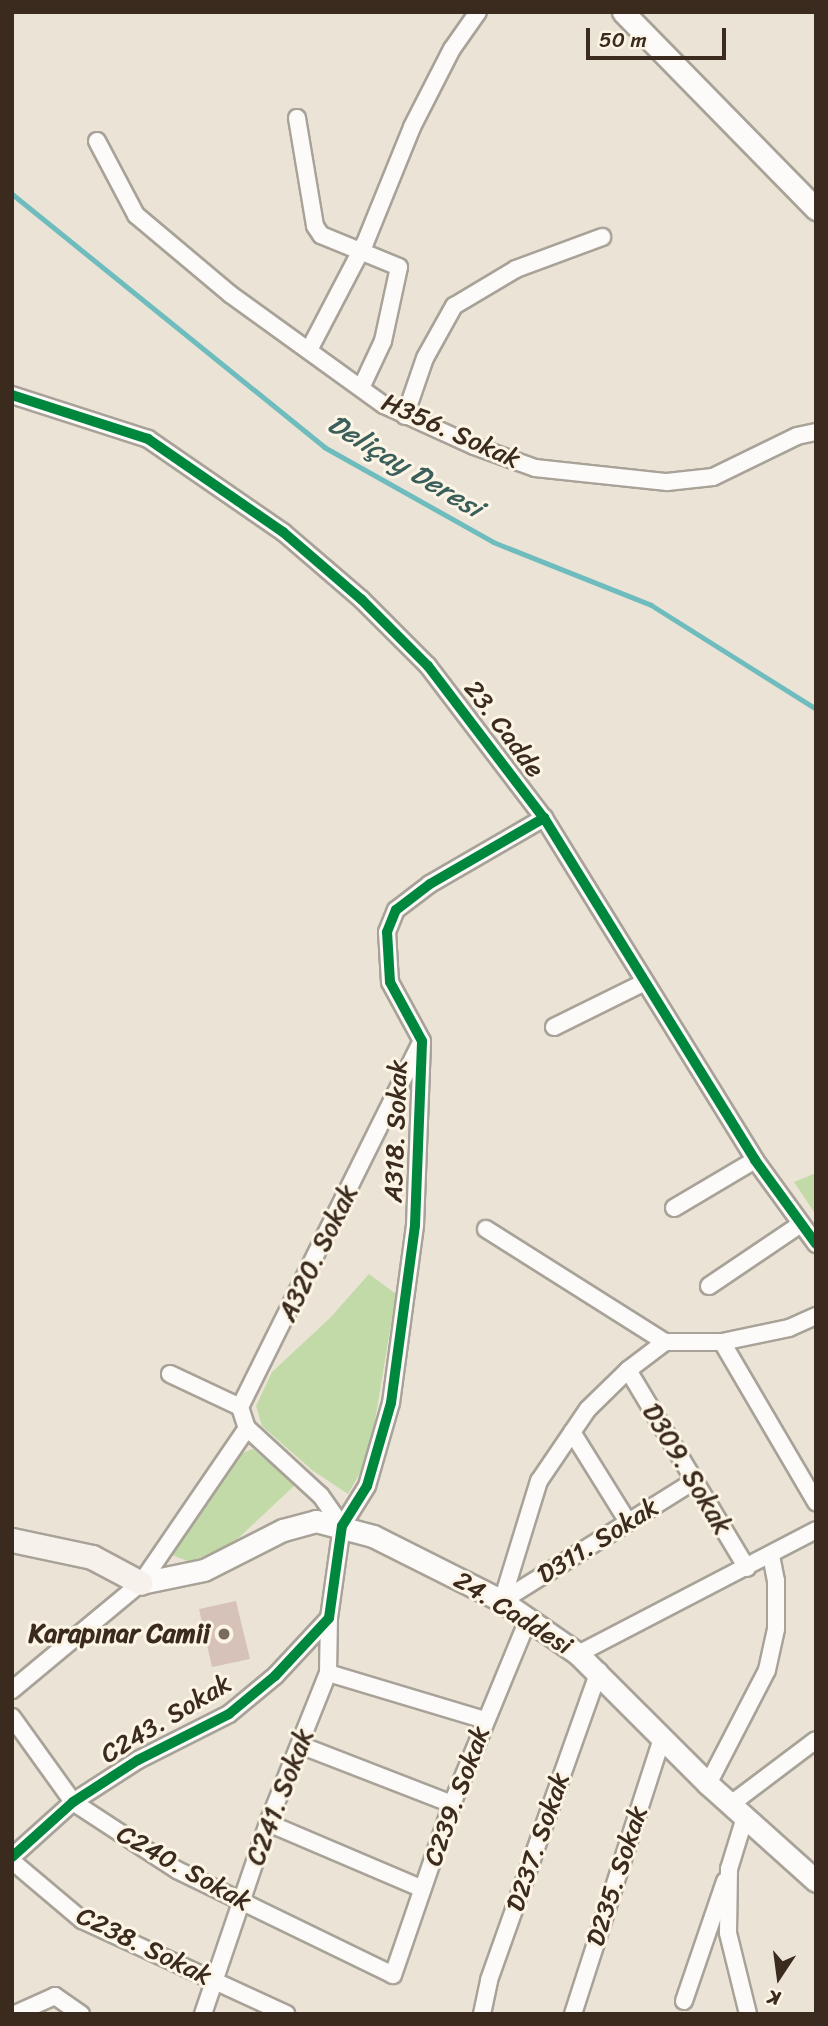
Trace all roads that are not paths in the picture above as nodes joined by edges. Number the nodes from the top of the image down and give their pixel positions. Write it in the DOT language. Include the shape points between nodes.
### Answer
graph roads {
  1 [pos="478,12"];
  2 [pos="624,12"];
  3 [pos="297,118"];
  4 [pos="97,141"];
  5 [pos="816,209"];
  6 [pos="602,237"];
  7 [pos="359,253"];
  8 [pos="309,350"];
  9 [pos="362,388"];
  10 [pos="12,395"];
  11 [pos="405,416"];
  12 [pos="816,432"];
  13 [pos="544,818"];
  14 [pos="643,982"];
  15 [pos="554,1027"];
  16 [pos="422,1041"];
  17 [pos="755,1160"];
  18 [pos="674,1208"];
  19 [pos="801,1224"];
  20 [pos="486,1229"];
  21 [pos="816,1244"];
  22 [pos="709,1286"];
  23 [pos="816,1316"];
  24 [pos="665,1342"];
  25 [pos="722,1342"];
  26 [pos="628,1370"];
  27 [pos="170,1374"];
  28 [pos="240,1407"];
  29 [pos="247,1428"];
  30 [pos="572,1432"];
  31 [pos="694,1481"];
  32 [pos="816,1502"];
  33 [pos="628,1522"];
  34 [pos="342,1526"];
  35 [pos="816,1530"];
  36 [pos="12,1539"];
  37 [pos="771,1555"];
  38 [pos="747,1568"];
  39 [pos="141,1583"];
  40 [pos="502,1601"];
  41 [pos="329,1618"];
  42 [pos="528,1620"];
  43 [pos="578,1654"];
  44 [pos="599,1671"];
  45 [pos="328,1672"];
  46 [pos="12,1690"];
  47 [pos="12,1717"];
  48 [pos="485,1720"];
  49 [pos="662,1738"];
  50 [pos="816,1740"];
  51 [pos="300,1745"];
  52 [pos="708,1784"];
  53 [pos="73,1802"];
  54 [pos="452,1804"];
  55 [pos="738,1811"];
  56 [pos="268,1822"];
  57 [pos="12,1859"];
  58 [pos="729,1869"];
  59 [pos="816,1881"];
  60 [pos="423,1889"];
  61 [pos="240,1901"];
  62 [pos="393,1975"];
  63 [pos="214,1981"];
  64 [pos="684,2001"];
  65 [pos="15,2014"];
  66 [pos="81,2014"];
  67 [pos="203,2014"];
  68 [pos="286,2014"];
  69 [pos="482,2014"];
  70 [pos="573,2014"];
  71 [pos="748,2014"];
  1 -- 7 [label="street" via="452,49 412,127"];
  2 -- 5 [label="street"];
  3 -- 7 [label="street" via="315,226 333,243"];
  4 -- 8 [label="street, H356. Sokak" via="136,215 230,293"];
  6 -- 11 [label="street" via="516,269 454,306 425,358"];
  7 -- 8 [label="street"];
  7 -- 9 [label="street" via="399,267 383,341"];
  8 -- 9 [label="street, H356. Sokak"];
  9 -- 11 [label="street, H356. Sokak"];
  10 -- 13 [label="street, 23. Cadde" via="148,439 283,532 361,599 428,666"];
  11 -- 12 [label="street, H356. Sokak" via="535,468 667,482 713,477 797,436"];
  13 -- 14 [label="street, 23. Cadde"];
  13 -- 16 [label="street, A318. Sokak" via="430,884 396,910 387,932 390,982"];
  14 -- 15 [label="street"];
  14 -- 17 [label="street, 23. Cadde"];
  16 -- 28 [label="street, A320. Sokak"];
  16 -- 34 [label="street, A318. Sokak" via="415,1225 391,1403 367,1486"];
  17 -- 18 [label="street"];
  17 -- 19 [label="street, 23. Cadde"];
  19 -- 21 [label="street, 23. Cadde"];
  19 -- 22 [label="street"];
  20 -- 24 [label="street"];
  23 -- 25 [label="street" via="789,1328"];
  24 -- 25 [label="street"];
  24 -- 26 [label="street"];
  25 -- 32 [label="street"];
  26 -- 30 [label="street" via="588,1409"];
  26 -- 31 [label="street, D309. Sokak"];
  27 -- 28 [label="street"];
  28 -- 29 [label="street"];
  29 -- 34 [label="street" via="321,1496"];
  29 -- 39 [label="street"];
  30 -- 33 [label="street"];
  30 -- 40 [label="street" via="539,1480"];
  31 -- 33 [label="street, D311. Sokak"];
  31 -- 38 [label="street, D309. Sokak"];
  33 -- 40 [label="street, D311. Sokak"];
  34 -- 39 [label="street, 24. Caddesi" via="316,1521 283,1530 204,1570"];
  34 -- 40 [label="street, 24. Caddesi" via="396,1546"];
  34 -- 41 [label="street"];
  35 -- 37 [label="street"];
  36 -- 39 [label="main road" via="92,1557"];
  37 -- 38 [label="street"];
  37 -- 52 [label="street" via="776,1629 767,1670"];
  38 -- 43 [label="street"];
  39 -- 46 [label="street"];
  40 -- 42 [label="street, 24. Caddesi"];
  41 -- 45 [label="street, C241. Sokak"];
  41 -- 53 [label="street, C243. Sokak" via="275,1676 229,1714 138,1760"];
  42 -- 43 [label="street, 24. Caddesi"];
  42 -- 48 [label="street, C239. Sokak"];
  43 -- 44 [label="street, 24. Caddesi"];
  44 -- 49 [label="street, 24. Caddesi"];
  44 -- 69 [label="street, D237. Sokak" via="489,1980"];
  45 -- 48 [label="street"];
  45 -- 51 [label="street, C241. Sokak"];
  47 -- 53 [label="street, C240. Sokak"];
  48 -- 54 [label="street, C239. Sokak"];
  49 -- 52 [label="street, 24. Caddesi"];
  49 -- 70 [label="street, D235. Sokak"];
  50 -- 55 [label="street"];
  51 -- 54 [label="street"];
  51 -- 56 [label="street, C241. Sokak"];
  52 -- 55 [label="street, 24. Caddesi"];
  53 -- 57 [label="street, C243. Sokak"];
  53 -- 61 [label="street, C240. Sokak" via="177,1870"];
  54 -- 60 [label="street, C239. Sokak"];
  55 -- 58 [label="street"];
  55 -- 59 [label="street, 24. Caddesi"];
  56 -- 60 [label="street"];
  56 -- 61 [label="street, C241. Sokak"];
  57 -- 63 [label="street, C238. Sokak" via="82,1920"];
  58 -- 64 [label="street"];
  58 -- 71 [label="street" via="728,1933"];
  60 -- 62 [label="street, C239. Sokak"];
  61 -- 62 [label="street, C240. Sokak"];
  61 -- 63 [label="street, C241. Sokak"];
  63 -- 67 [label="street, C241. Sokak"];
  63 -- 68 [label="street, C238. Sokak"];
  65 -- 66 [label="street" via="55,1996"];
}
